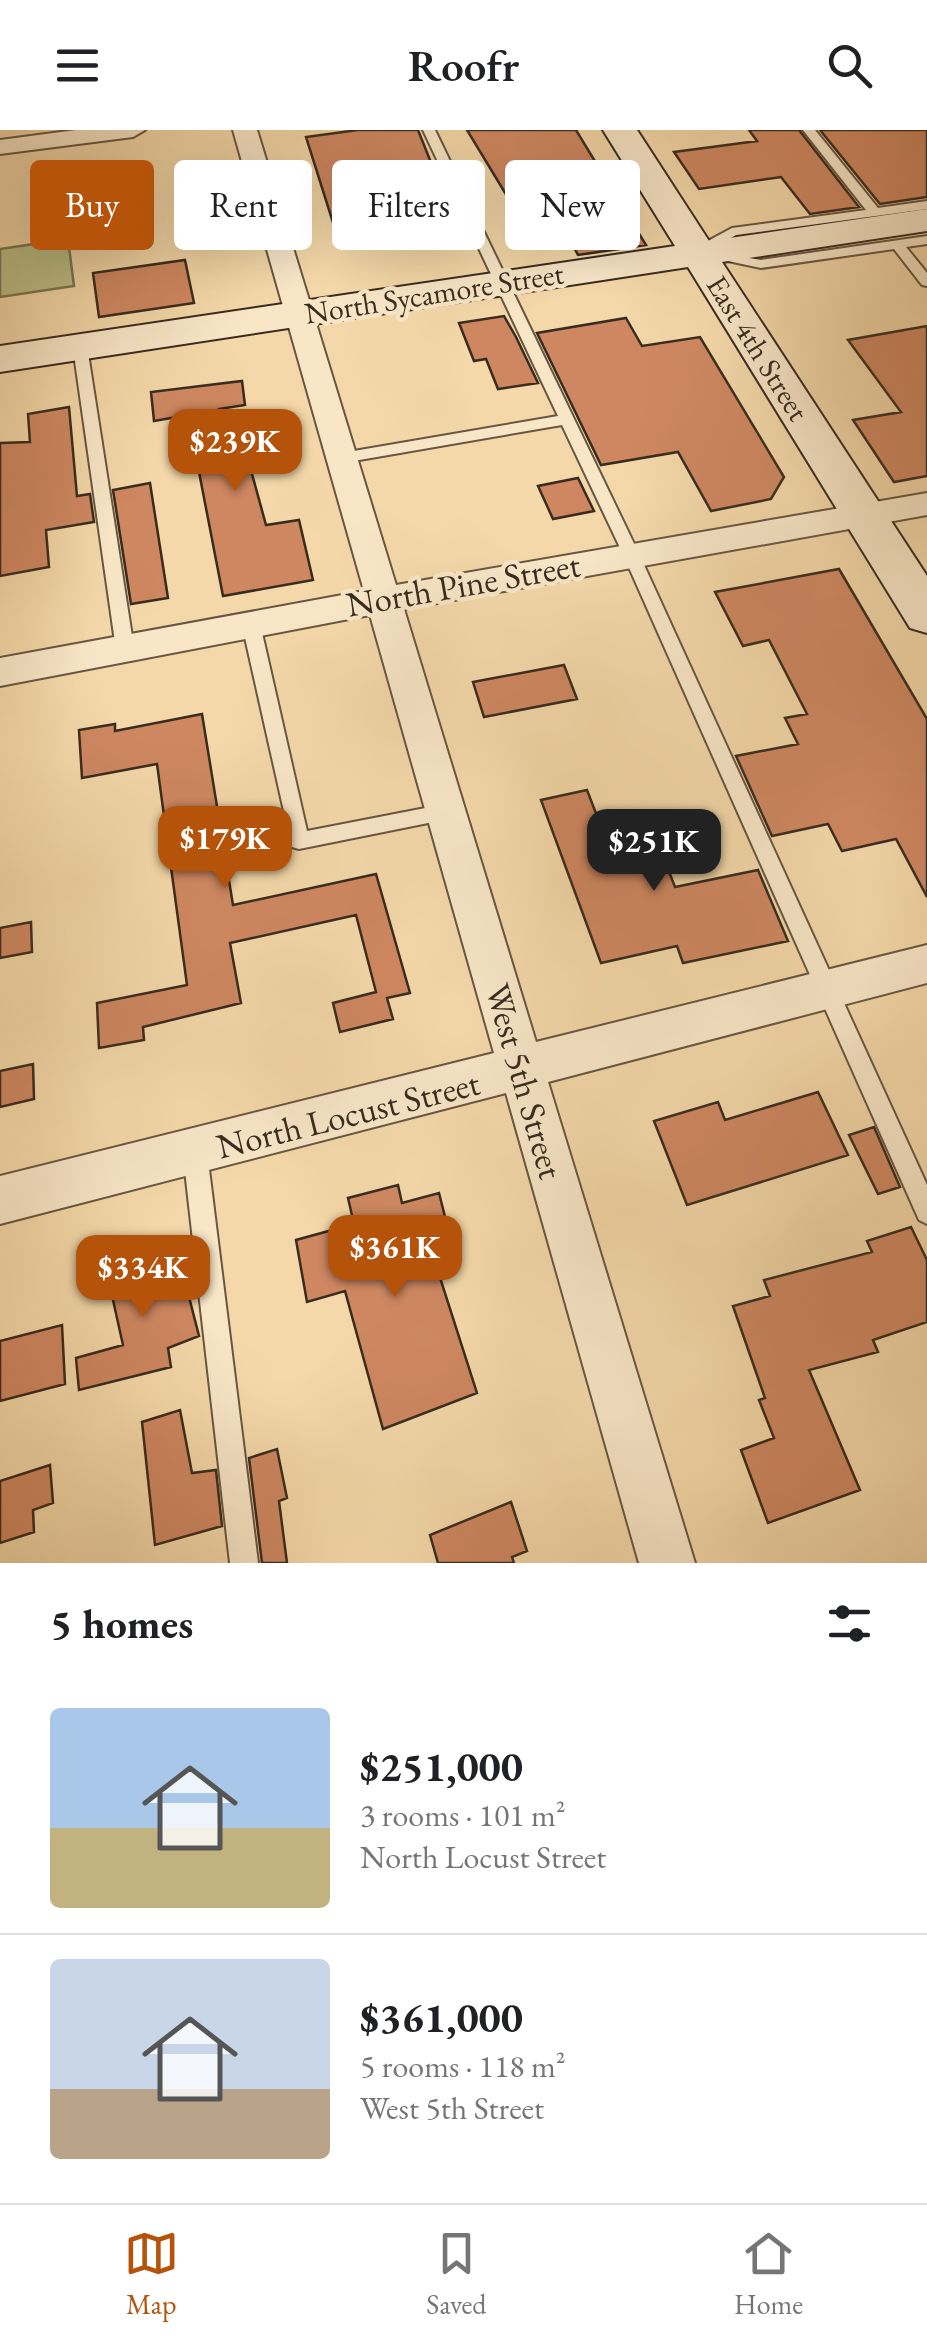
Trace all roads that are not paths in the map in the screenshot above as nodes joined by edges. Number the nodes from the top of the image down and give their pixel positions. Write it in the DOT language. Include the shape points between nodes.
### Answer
graph roads {
  1 [pos="133,130"];
  2 [pos="246,130"];
  3 [pos="428,130"];
  4 [pos="620,130"];
  5 [pos="809,130"];
  6 [pos="57,135"];
  7 [pos="0,147"];
  8 [pos="927,204"];
  9 [pos="875,212"];
  10 [pos="927,220"];
  11 [pos="927,240"];
  12 [pos="897,244"];
  13 [pos="698,252"];
  14 [pos="927,282"];
  15 [pos="500,283"];
  16 [pos="300,313"];
  17 [pos="80,347"];
  18 [pos="0,359"];
  19 [pos="568,419"];
  20 [pos="342,458"];
  21 [pos="927,504"];
  22 [pos="862,516"];
  23 [pos="631,554"];
  24 [pos="383,598"];
  25 [pos="927,615"];
  26 [pos="250,624"];
  27 [pos="125,649"];
  28 [pos="0,672"];
  29 [pos="446,812"];
  30 [pos="927,964"];
  31 [pos="824,991"];
  32 [pos="522,1070"];
  33 [pos="194,1153"];
  34 [pos="0,1200"];
  35 [pos="927,1212"];
  36 [pos="244,1563"];
  37 [pos="667,1563"];
  1 -- 6 [label="street"];
  2 -- 16 [label="street, West 5th Street"];
  3 -- 15 [label="lane"];
  4 -- 13 [label="main road, East 4th Street"];
  5 -- 9 [label="lane"];
  6 -- 7 [label="street"];
  8 -- 9 [label="lane"];
  9 -- 13 [label="lane" via="732,232"];
  10 -- 13 [label="main road, North Sycamore Street"];
  11 -- 12 [label="lane"];
  12 -- 13 [label="lane" via="761,264"];
  12 -- 14 [label="lane"];
  13 -- 15 [label="main road, North Sycamore Street"];
  13 -- 22 [label="main road, East 4th Street"];
  15 -- 16 [label="main road, North Sycamore Street"];
  15 -- 19 [label="lane"];
  16 -- 17 [label="main road, North Sycamore Street"];
  16 -- 20 [label="street, West 5th Street"];
  17 -- 18 [label="main road, North Sycamore Street"];
  17 -- 27 [label="lane"];
  19 -- 20 [label="lane"];
  19 -- 23 [label="lane"];
  20 -- 24 [label="street, West 5th Street"];
  21 -- 22 [label="street, North Pine Street"];
  22 -- 23 [label="street, North Pine Street"];
  22 -- 25 [label="main road, East 4th Street"];
  23 -- 24 [label="street, North Pine Street"];
  23 -- 31 [label="lane"];
  24 -- 26 [label="street, North Pine Street"];
  24 -- 29 [label="street, West 5th Street"];
  26 -- 27 [label="street, North Pine Street"];
  26 -- 29 [label="lane" via="299,841"];
  27 -- 28 [label="street, North Pine Street"];
  29 -- 32 [label="street, West 5th Street"];
  30 -- 31 [label="street, North Locust Street"];
  31 -- 32 [label="street, North Locust Street"];
  31 -- 35 [label="lane"];
  32 -- 33 [label="street, North Locust Street"];
  32 -- 37 [label="street, West 5th Street"];
  33 -- 34 [label="street, North Locust Street"];
  33 -- 36 [label="lane"];
}
